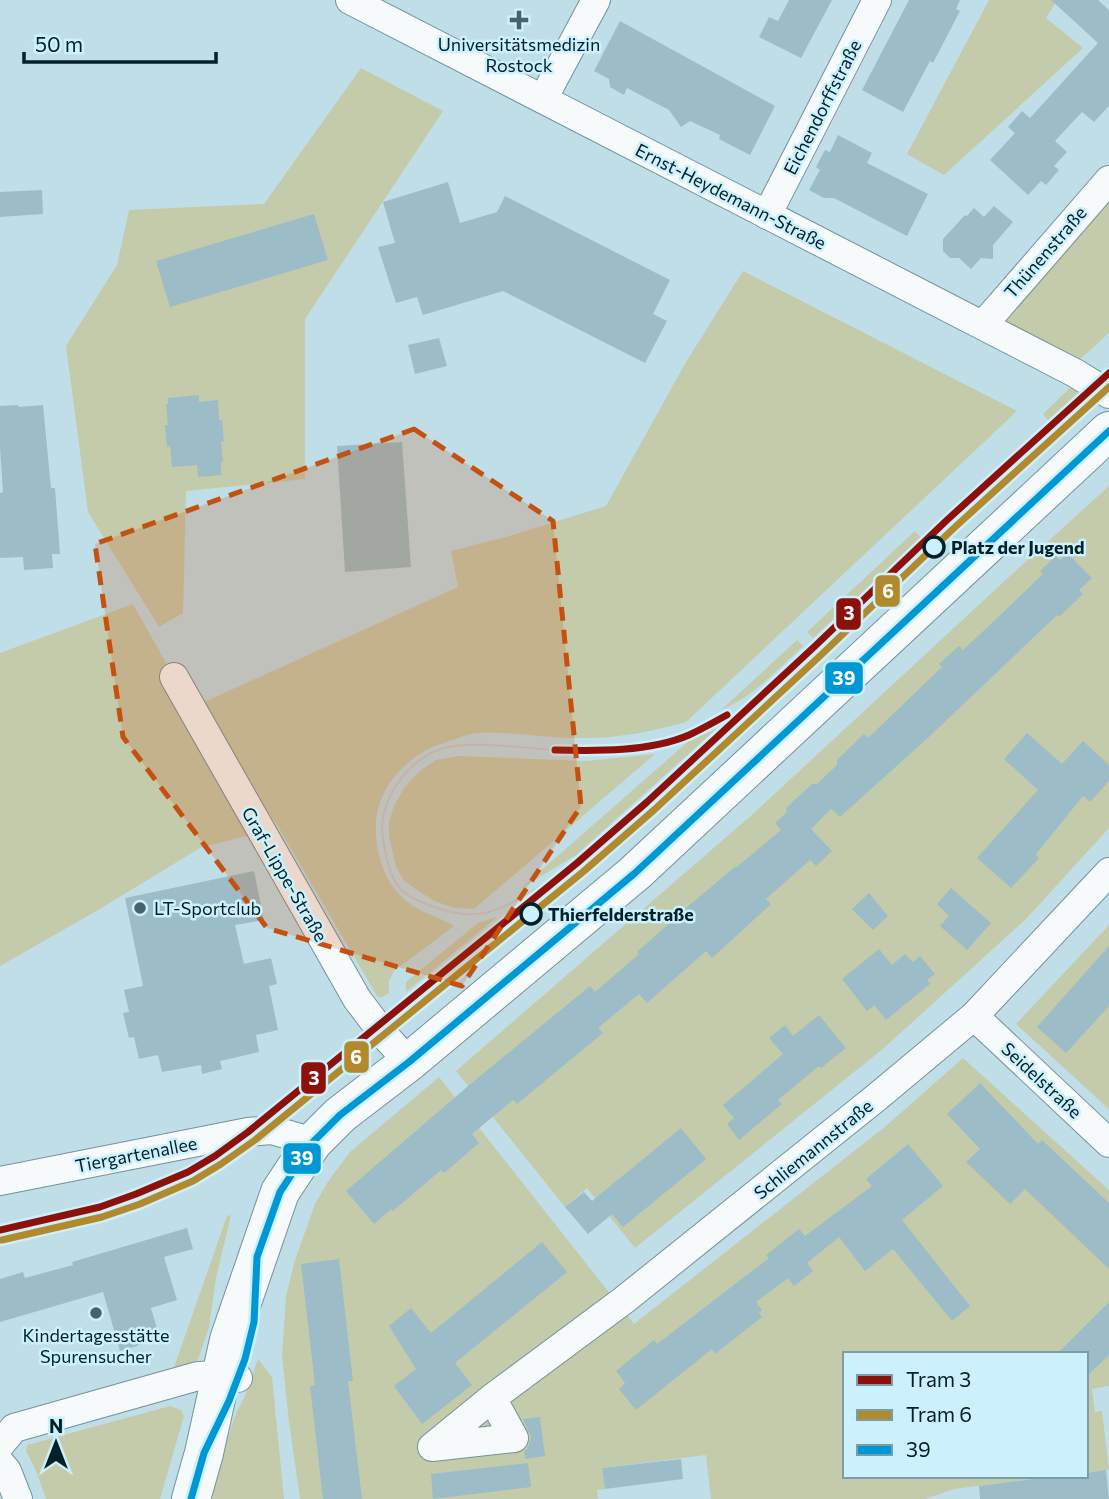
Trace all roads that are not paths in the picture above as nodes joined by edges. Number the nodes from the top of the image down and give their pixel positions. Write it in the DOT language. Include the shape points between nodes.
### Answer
graph roads {
  1 [pos="350,0"];
  2 [pos="596,0"];
  3 [pos="877,0"];
  4 [pos="543,99"];
  5 [pos="1109,180"];
  6 [pos="767,215"];
  7 [pos="983,325"];
  8 [pos="1109,394"];
  9 [pos="1109,431"];
  10 [pos="174,677"];
  11 [pos="1109,872"];
  12 [pos="974,1016"];
  13 [pos="409,1062"];
  14 [pos="313,1142"];
  15 [pos="1109,1143"];
  16 [pos="0,1181"];
  17 [pos="230,1376"];
  18 [pos="492,1398"];
  19 [pos="0,1445"];
  20 [pos="0,1464"];
  21 [pos="18,1499"];
  22 [pos="191,1499"];
  1 -- 4 [label="street, Ernst-Heydemann-Straße"];
  2 -- 4 [label="street"];
  3 -- 6 [label="street, Eichendorffstraße"];
  4 -- 6 [label="street, Ernst-Heydemann-Straße"];
  5 -- 7 [label="street, Thünenstraße"];
  6 -- 7 [label="street, Ernst-Heydemann-Straße"];
  7 -- 8 [label="street, Ernst-Heydemann-Straße"];
  9 -- 13 [label="main road" via="635,873"];
  10 -- 13 [label="street, Graf-Lippe-Straße" via="357,999"];
  11 -- 12 [label="street, Schliemannstraße"];
  12 -- 15 [label="street, Seidelstraße"];
  12 -- 18 [label="street, Schliemannstraße" via="624,1300"];
  13 -- 14 [label="main road"];
  14 -- 16 [label="street, Tiergartenallee" via="272,1130 248,1132"];
  14 -- 17 [label="main road" via="280,1192 229,1340"];
  17 -- 19 [label="street" via="198,1377 14,1429"];
  17 -- 22 [label="main road"];
  20 -- 21 [label="street"];
}
